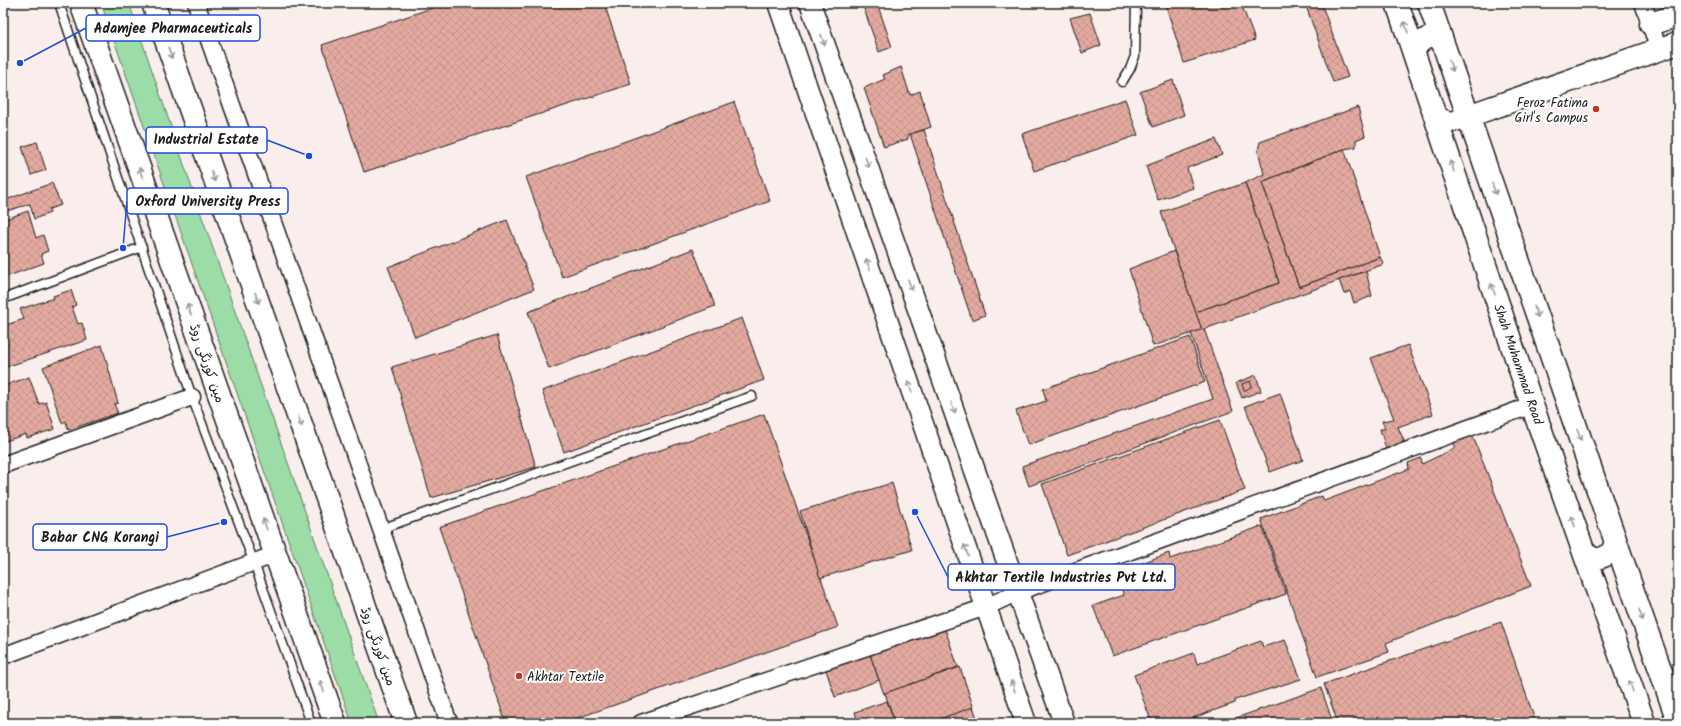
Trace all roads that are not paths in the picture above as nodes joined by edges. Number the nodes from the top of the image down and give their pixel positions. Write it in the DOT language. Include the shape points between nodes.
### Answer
graph roads {
  1 [pos="59,3"];
  2 [pos="81,3"];
  3 [pos="153,3"];
  4 [pos="196,3"];
  5 [pos="778,3"];
  6 [pos="810,3"];
  7 [pos="1136,3"];
  8 [pos="1397,3"];
  9 [pos="1429,3"];
  10 [pos="1643,3"];
  11 [pos="1678,15"];
  12 [pos="1651,24"];
  13 [pos="1443,42"];
  14 [pos="1669,46"];
  15 [pos="1414,52"];
  16 [pos="1122,82"];
  17 [pos="1434,111"];
  18 [pos="1467,112"];
  19 [pos="142,247"];
  20 [pos="3,299"];
  21 [pos="752,396"];
  22 [pos="192,397"];
  23 [pos="1532,405"];
  24 [pos="3,466"];
  25 [pos="381,529"];
  26 [pos="1614,536"];
  27 [pos="1583,549"];
  28 [pos="276,554"];
  29 [pos="254,563"];
  30 [pos="1628,578"];
  31 [pos="1596,584"];
  32 [pos="1018,592"];
  33 [pos="986,607"];
  34 [pos="3,656"];
  35 [pos="1678,721"];
  36 [pos="311,723"];
  37 [pos="335,723"];
  38 [pos="406,723"];
  39 [pos="449,723"];
  40 [pos="641,723"];
  41 [pos="1026,723"];
  42 [pos="1064,723"];
  43 [pos="1644,723"];
  1 -- 19 [label="lane"];
  28 -- 2 [label="main road, مین کورنگی روڈ, one-way"];
  3 -- 38 [label="main road, مین کورنگی روڈ, one-way"];
  4 -- 25 [label="street"];
  33 -- 5 [label="street, one-way"];
  6 -- 32 [label="street, one-way"];
  7 -- 16 [label="lane" via="1135,56"];
  15 -- 8 [label="main road, Shah Muhammad Road, one-way"];
  9 -- 13 [label="main road"];
  10 -- 12 [label="street"];
  11 -- 12 [label="main road"];
  12 -- 14 [label="street"];
  13 -- 15 [label="street" via="1433,36 1427,37"];
  13 -- 18 [label="main road, one-way"];
  14 -- 18 [label="main road"];
  15 -- 17 [label="main road, Shah Muhammad Road"];
  17 -- 18 [label="street" via="1442,120 1453,122 1464,117"];
  23 -- 17 [label="main road, Shah Muhammad Road, one-way"];
  18 -- 26 [label="main road, one-way"];
  19 -- 20 [label="lane"];
  19 -- 22 [label="lane"];
  21 -- 25 [label="lane"];
  22 -- 24 [label="street"];
  22 -- 29 [label="lane"];
  27 -- 23 [label="main road, Shah Muhammad Road, one-way"];
  23 -- 32 [label="street"];
  25 -- 39 [label="street"];
  26 -- 27 [label="street" via="1614,547 1607,556 1591,557"];
  26 -- 30 [label="main road"];
  27 -- 31 [label="main road, Shah Muhammad Road"];
  28 -- 29 [label="street"];
  37 -- 28 [label="main road, مین کورنگی روڈ, one-way"];
  29 -- 34 [label="street"];
  29 -- 36 [label="lane"];
  30 -- 31 [label="street" via="1619,570 1610,567 1597,574"];
  30 -- 35 [label="main road, one-way"];
  43 -- 31 [label="main road, Shah Muhammad Road, one-way"];
  32 -- 33 [label="street"];
  32 -- 42 [label="street"];
  33 -- 40 [label="street"];
  41 -- 33 [label="street, one-way"];
}
